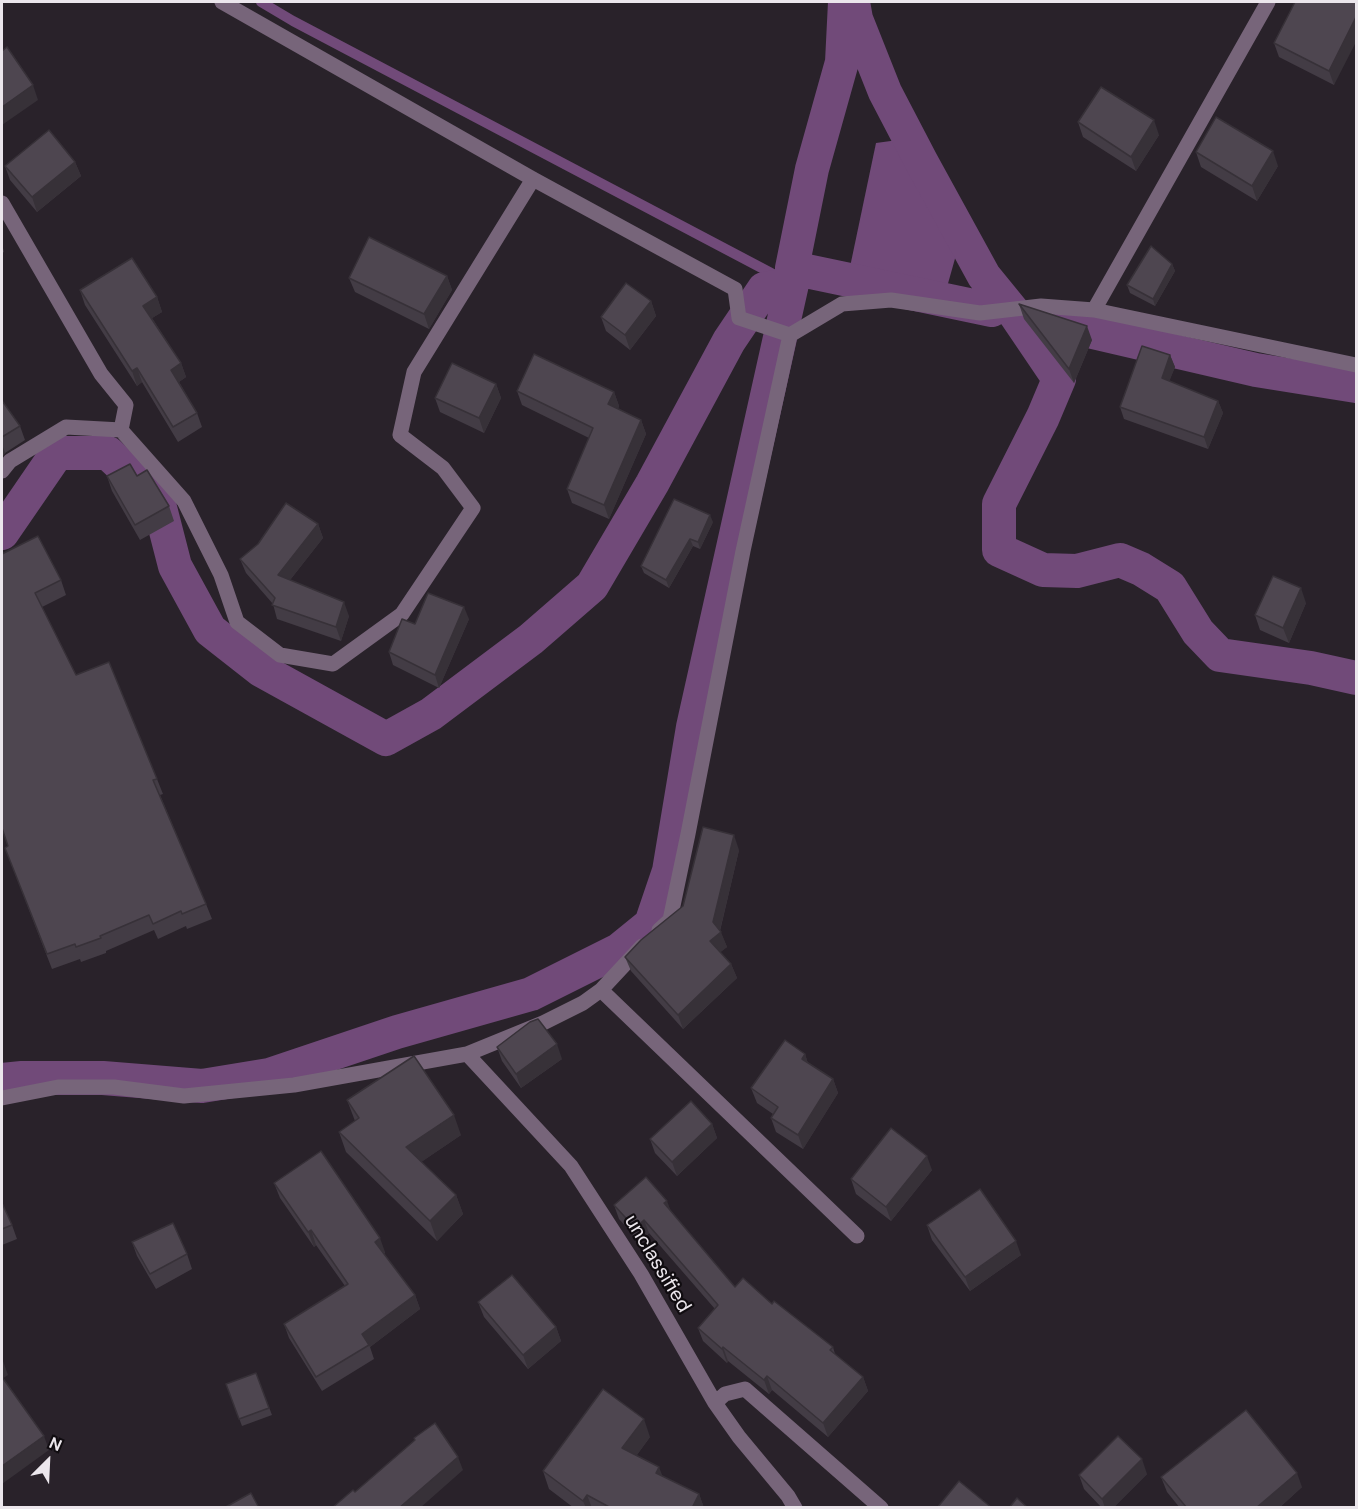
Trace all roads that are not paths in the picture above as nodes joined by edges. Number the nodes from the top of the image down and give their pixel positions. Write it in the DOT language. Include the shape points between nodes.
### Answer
graph roads {
  1 [pos="222,2"];
  2 [pos="1268,2"];
  3 [pos="533,179"];
  4 [pos="2,202"];
  5 [pos="1094,310"];
  6 [pos="790,335"];
  7 [pos="1356,365"];
  8 [pos="121,430"];
  9 [pos="2,471"];
  10 [pos="601,990"];
  11 [pos="467,1054"];
  12 [pos="2,1098"];
  13 [pos="857,1236"];
  14 [pos="715,1403"];
  15 [pos="795,1508"];
  16 [pos="881,1508"];
  1 -- 3 [label="street"];
  2 -- 5 [label="street"];
  3 -- 6 [label="street" via="735,289 739,318"];
  3 -- 8 [label="street" via="414,372 400,435 443,468 473,508 402,614 333,664 280,655 237,622 221,575 184,501"];
  4 -- 8 [label="street" via="101,374 126,405"];
  5 -- 6 [label="street" via="1041,306 981,313 891,300 842,304"];
  5 -- 7 [label="street"];
  6 -- 10 [label="street" via="742,551 670,920"];
  8 -- 9 [label="street" via="66,427 10,461"];
  10 -- 11 [label="street" via="543,1023"];
  10 -- 13 [label="street"];
  11 -- 12 [label="street" via="294,1085 184,1096 114,1087 58,1087"];
  11 -- 14 [label="street, unclassified" via="571,1166 641,1274"];
  14 -- 15 [label="street, unclassified"];
  14 -- 16 [label="street" via="725,1394 745,1389"];
}
